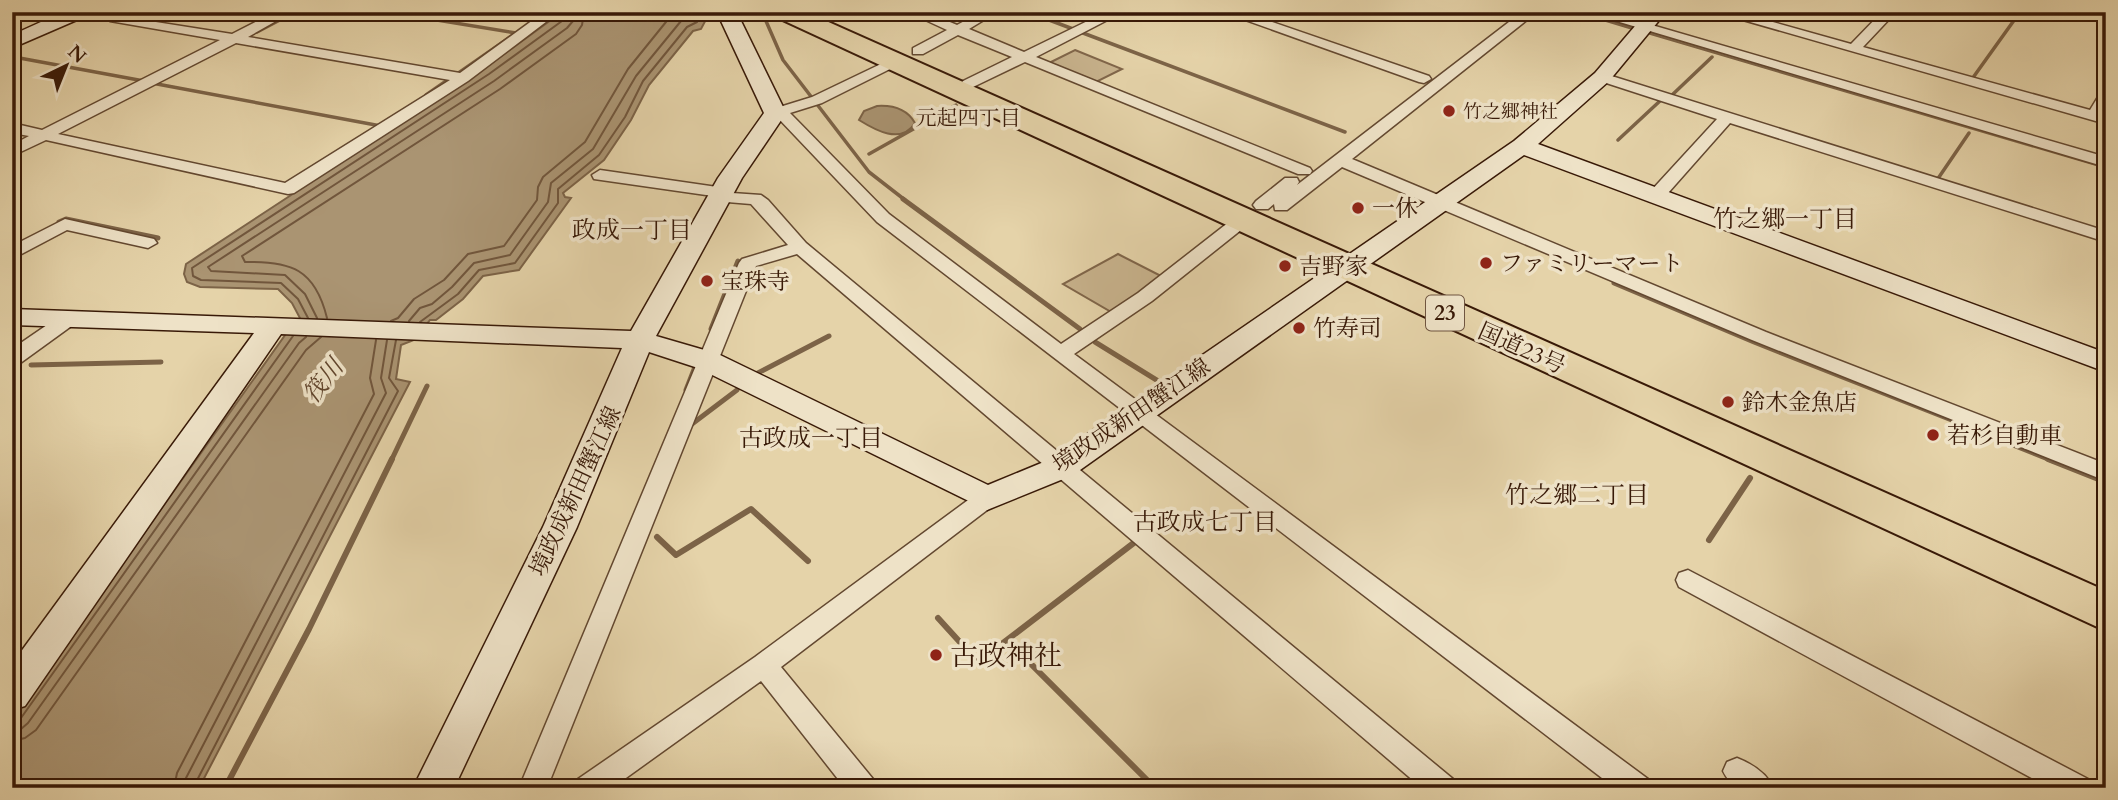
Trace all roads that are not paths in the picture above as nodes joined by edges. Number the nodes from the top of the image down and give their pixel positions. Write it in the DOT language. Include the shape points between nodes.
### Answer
graph roads {
  1 [pos="79,12"];
  2 [pos="286,12"];
  3 [pos="553,12"];
  4 [pos="730,12"];
  5 [pos="785,12"];
  6 [pos="809,12"];
  7 [pos="914,12"];
  8 [pos="991,12"];
  9 [pos="1117,12"];
  10 [pos="1229,12"];
  11 [pos="1511,12"];
  12 [pos="1531,12"];
  13 [pos="1592,12"];
  14 [pos="1721,12"];
  15 [pos="1890,12"];
  16 [pos="110,17"];
  17 [pos="1647,24"];
  18 [pos="958,30"];
  19 [pos="235,38"];
  20 [pos="12,42"];
  21 [pos="1854,49"];
  22 [pos="918,51"];
  23 [pos="1024,57"];
  24 [pos="885,65"];
  25 [pos="1602,77"];
  26 [pos="463,78"];
  27 [pos="1424,79"];
  28 [pos="968,84"];
  29 [pos="2106,95"];
  30 [pos="775,113"];
  31 [pos="1727,117"];
  32 [pos="2100,118"];
  33 [pos="12,128"];
  34 [pos="46,135"];
  35 [pos="1522,146"];
  36 [pos="12,152"];
  37 [pos="1340,160"];
  38 [pos="2106,162"];
  39 [pos="2106,170"];
  40 [pos="1304,171"];
  41 [pos="600,175"];
  42 [pos="722,195"];
  43 [pos="1655,197"];
  44 [pos="1441,203"];
  45 [pos="1262,205"];
  46 [pos="1282,206"];
  47 [pos="1235,226"];
  48 [pos="2106,237"];
  49 [pos="148,243"];
  50 [pos="800,247"];
  51 [pos="12,254"];
  52 [pos="1352,262"];
  53 [pos="12,317"];
  54 [pos="71,318"];
  55 [pos="277,326"];
  56 [pos="640,340"];
  57 [pos="1061,354"];
  58 [pos="12,359"];
  59 [pos="708,360"];
  60 [pos="2106,363"];
  61 [pos="1138,413"];
  62 [pos="1062,467"];
  63 [pos="2106,473"];
  64 [pos="988,498"];
  65 [pos="1688,580"];
  66 [pos="2106,592"];
  67 [pos="2106,612"];
  68 [pos="764,665"];
  69 [pos="12,694"];
  70 [pos="433,788"];
  71 [pos="533,788"];
  72 [pos="588,788"];
  73 [pos="863,788"];
  74 [pos="1443,788"];
  75 [pos="1638,788"];
  76 [pos="2078,788"];
  1 -- 20 [label="main road"];
  2 -- 19 [label="street"];
  3 -- 26 [label="street"];
  4 -- 30 [label="main road"];
  5 -- 52 [label="highway, 国道23号 / 23"];
  6 -- 28 [label="highway, 国道23号 / 23"];
  7 -- 18 [label="street"];
  8 -- 18 [label="street"];
  9 -- 23 [label="street"];
  10 -- 27 [label="street"];
  11 -- 27 [label="street"];
  12 -- 37 [label="street"];
  13 -- 17 [label="street"];
  14 -- 21 [label="street"];
  15 -- 21 [label="street"];
  16 -- 19 [label="street"];
  17 -- 25 [label="main road, 境政成新田蟹江線"];
  17 -- 38 [label="street"];
  17 -- 39 [label="street"];
  18 -- 22 [label="street"];
  18 -- 23 [label="street"];
  19 -- 26 [label="street"];
  19 -- 34 [label="street"];
  21 -- 32 [label="street"];
  23 -- 28 [label="street"];
  23 -- 40 [label="street"];
  24 -- 30 [label="street" via="812,101"];
  25 -- 31 [label="street"];
  25 -- 35 [label="main road, 境政成新田蟹江線"];
  26 -- 34 [label="street" via="288,189"];
  27 -- 40 [label="street"];
  28 -- 52 [label="highway, 国道23号 / 23"];
  29 -- 32 [label="street"];
  30 -- 42 [label="main road, 境政成新田蟹江線"];
  30 -- 57 [label="street" via="783,115 883,218"];
  31 -- 43 [label="street"];
  31 -- 48 [label="street"];
  33 -- 34 [label="street"];
  34 -- 36 [label="street"];
  35 -- 43 [label="main road"];
  35 -- 44 [label="main road, 境政成新田蟹江線"];
  37 -- 44 [label="street"];
  37 -- 46 [label="street"];
  40 -- 45 [label="street"];
  41 -- 42 [label="street"];
  42 -- 50 [label="street" via="755,199"];
  42 -- 56 [label="main road, 境政成新田蟹江線"];
  43 -- 60 [label="main road"];
  44 -- 52 [label="main road, 境政成新田蟹江線"];
  44 -- 63 [label="street" via="1759,336"];
  47 -- 57 [label="street" via="1145,297"];
  49 -- 51 [label="street" via="65,224"];
  50 -- 59 [label="street" via="748,263"];
  50 -- 62 [label="street"];
  52 -- 61 [label="main road, 境政成新田蟹江線"];
  52 -- 66 [label="highway, 国道23号 / 23"];
  52 -- 67 [label="highway, 国道23号 / 23"];
  53 -- 54 [label="main road"];
  54 -- 55 [label="main road"];
  54 -- 58 [label="street"];
  55 -- 56 [label="main road"];
  55 -- 69 [label="main road"];
  56 -- 59 [label="main road"];
  56 -- 70 [label="main road, 境政成新田蟹江線" via="560,527"];
  57 -- 61 [label="street"];
  59 -- 64 [label="main road"];
  59 -- 71 [label="street"];
  61 -- 62 [label="main road, 境政成新田蟹江線"];
  61 -- 75 [label="street"];
  62 -- 64 [label="main road, 境政成新田蟹江線"];
  62 -- 74 [label="street"];
  64 -- 68 [label="street"];
  65 -- 76 [label="street"];
  68 -- 72 [label="street"];
  68 -- 73 [label="street"];
}
